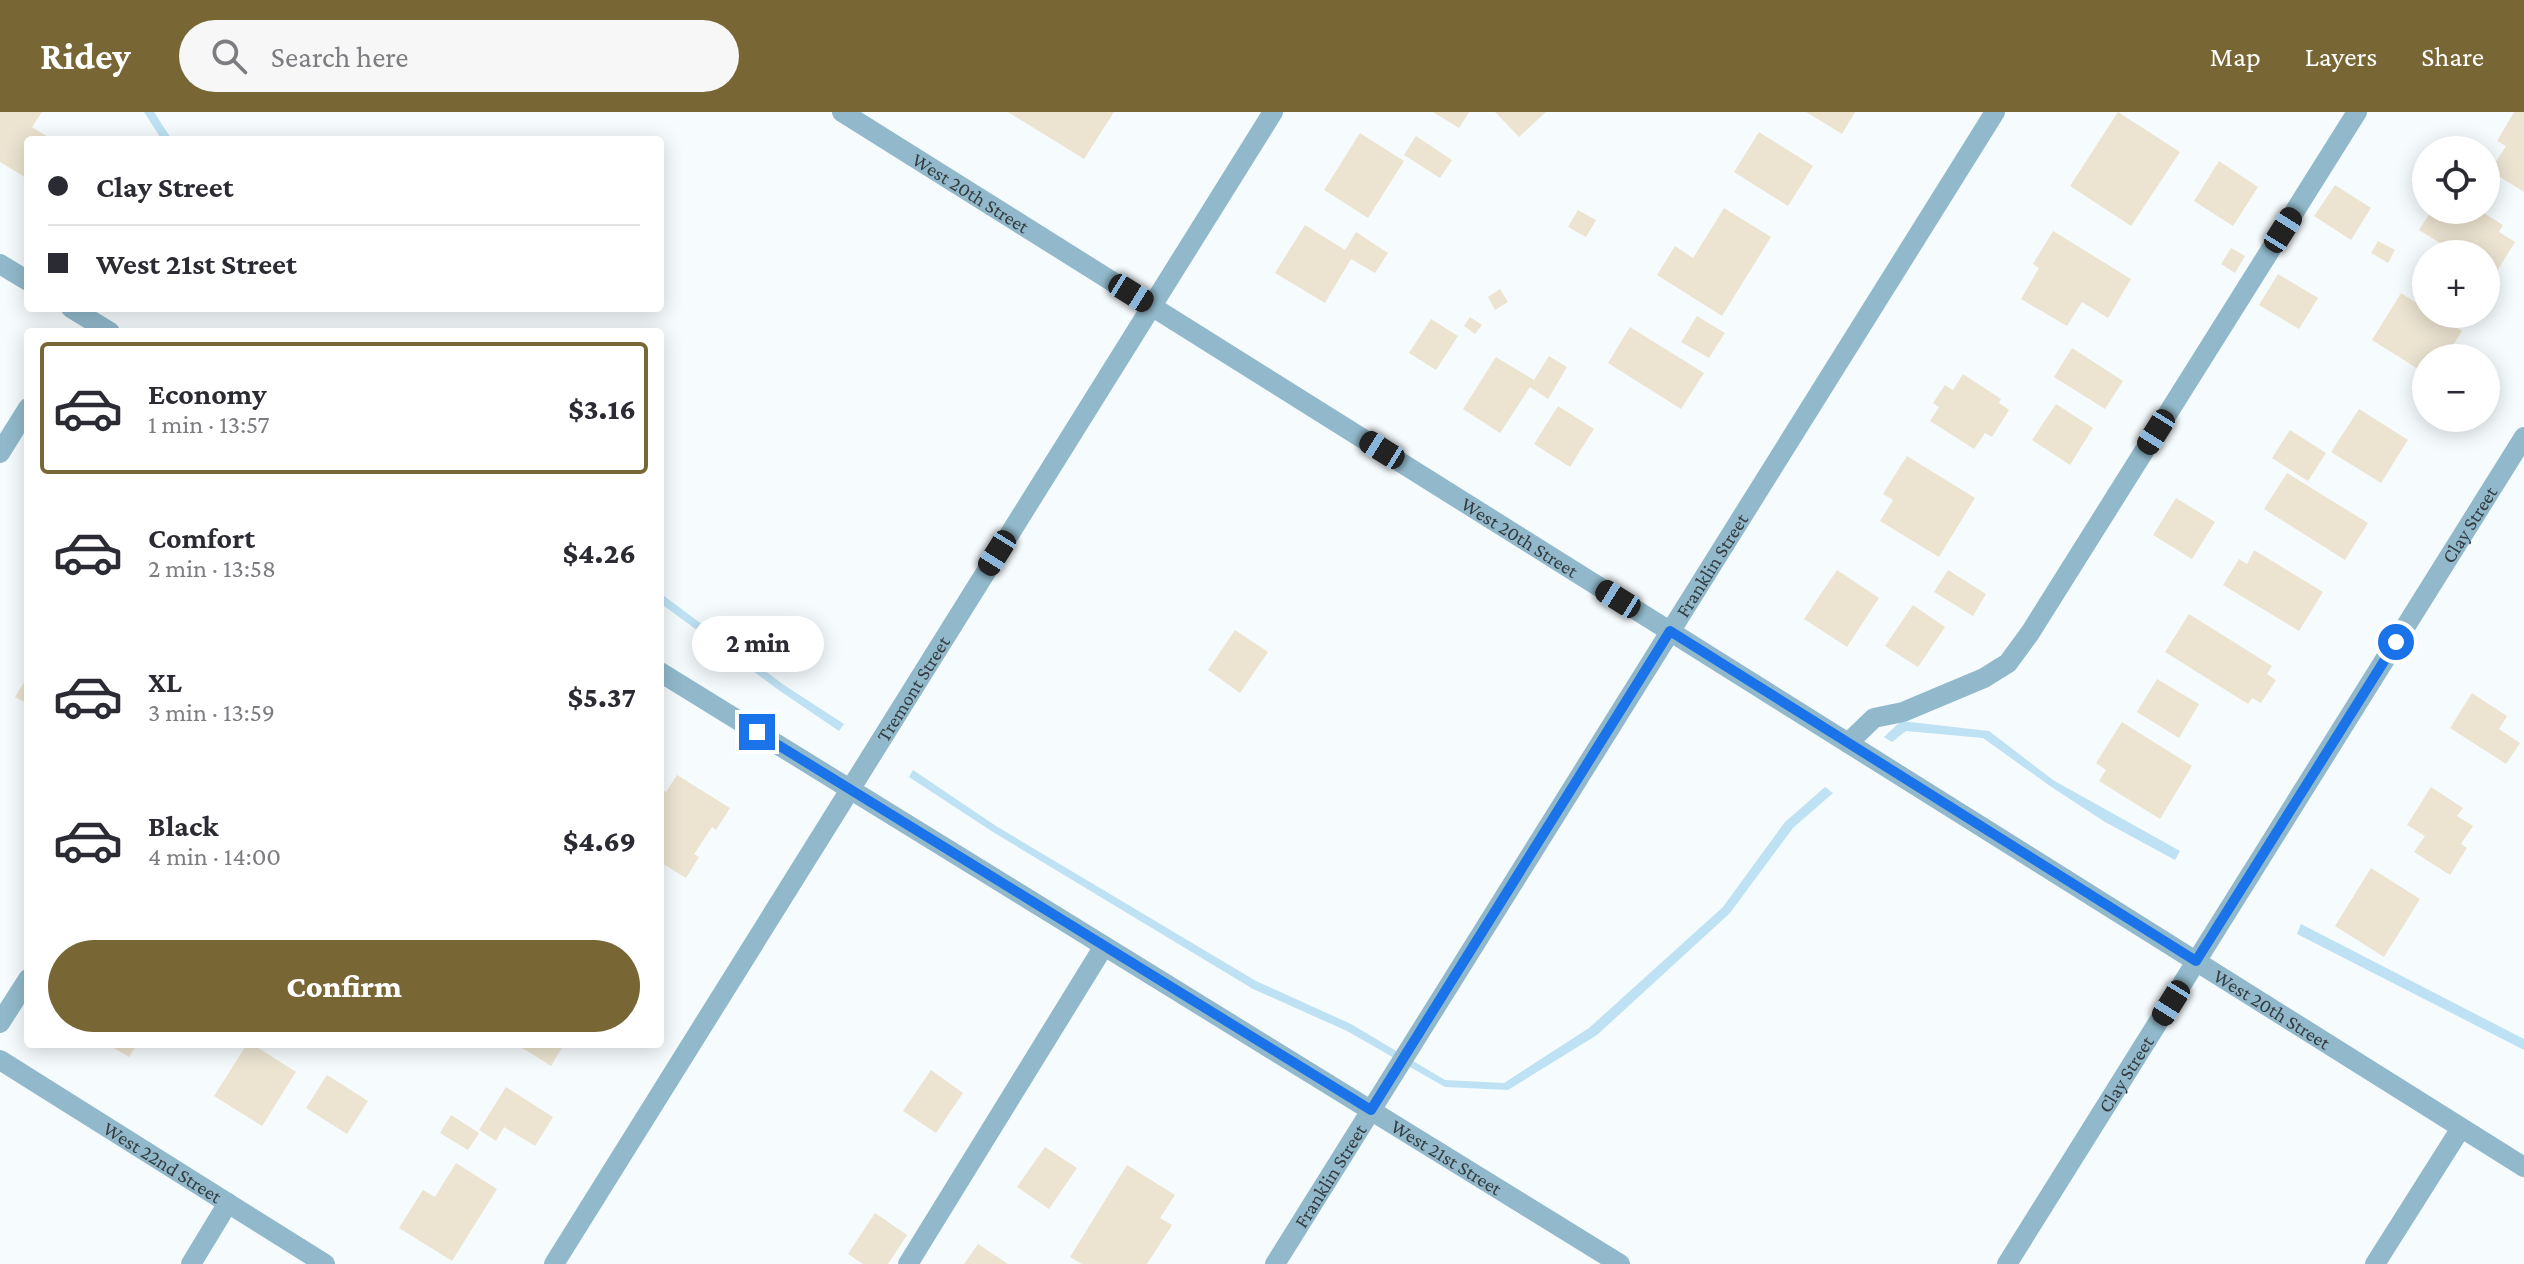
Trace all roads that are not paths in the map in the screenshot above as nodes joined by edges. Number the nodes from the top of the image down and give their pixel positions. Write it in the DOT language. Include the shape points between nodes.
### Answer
graph roads {
  1 [pos="842,112"];
  2 [pos="1273,112"];
  3 [pos="1995,112"];
  4 [pos="2357,112"];
  5 [pos="0,264"];
  6 [pos="24,279"];
  7 [pos="1152,306"];
  8 [pos="77,319"];
  9 [pos="100,328"];
  10 [pos="24,414"];
  11 [pos="2524,437"];
  12 [pos="0,453"];
  13 [pos="1670,631"];
  14 [pos="664,674"];
  15 [pos="1848,743"];
  16 [pos="850,789"];
  17 [pos="1104,946"];
  18 [pos="2196,961"];
  19 [pos="24,985"];
  20 [pos="0,1023"];
  21 [pos="0,1060"];
  22 [pos="1371,1110"];
  23 [pos="2461,1128"];
  24 [pos="2524,1167"];
  25 [pos="228,1203"];
  26 [pos="191,1264"];
  27 [pos="325,1264"];
  28 [pos="554,1264"];
  29 [pos="908,1264"];
  30 [pos="1275,1264"];
  31 [pos="1620,1264"];
  32 [pos="2007,1264"];
  33 [pos="2375,1264"];
  1 -- 7 [label="street, West 20th Street"];
  2 -- 7 [label="street, Tremont Street"];
  3 -- 13 [label="street, Franklin Street"];
  4 -- 15 [label="street" via="2008,663 1903,712 1874,718"];
  5 -- 6 [label="street"];
  7 -- 13 [label="street, West 20th Street"];
  7 -- 16 [label="street, Tremont Street"];
  8 -- 9 [label="street"];
  10 -- 12 [label="street"];
  11 -- 18 [label="street, Clay Street"];
  13 -- 15 [label="street, West 20th Street"];
  13 -- 22 [label="street, Franklin Street"];
  14 -- 16 [label="street, West 21st Street"];
  15 -- 18 [label="street, West 20th Street"];
  16 -- 17 [label="street, West 21st Street"];
  16 -- 28 [label="street, Tremont Street"];
  17 -- 22 [label="street, West 21st Street"];
  17 -- 29 [label="street"];
  18 -- 23 [label="street, West 20th Street"];
  18 -- 32 [label="street, Clay Street"];
  19 -- 20 [label="street"];
  21 -- 25 [label="street, West 22nd Street"];
  22 -- 30 [label="street, Franklin Street"];
  22 -- 31 [label="street, West 21st Street"];
  23 -- 24 [label="street, West 20th Street"];
  23 -- 33 [label="street"];
  25 -- 26 [label="street"];
  25 -- 27 [label="street, West 22nd Street"];
}
